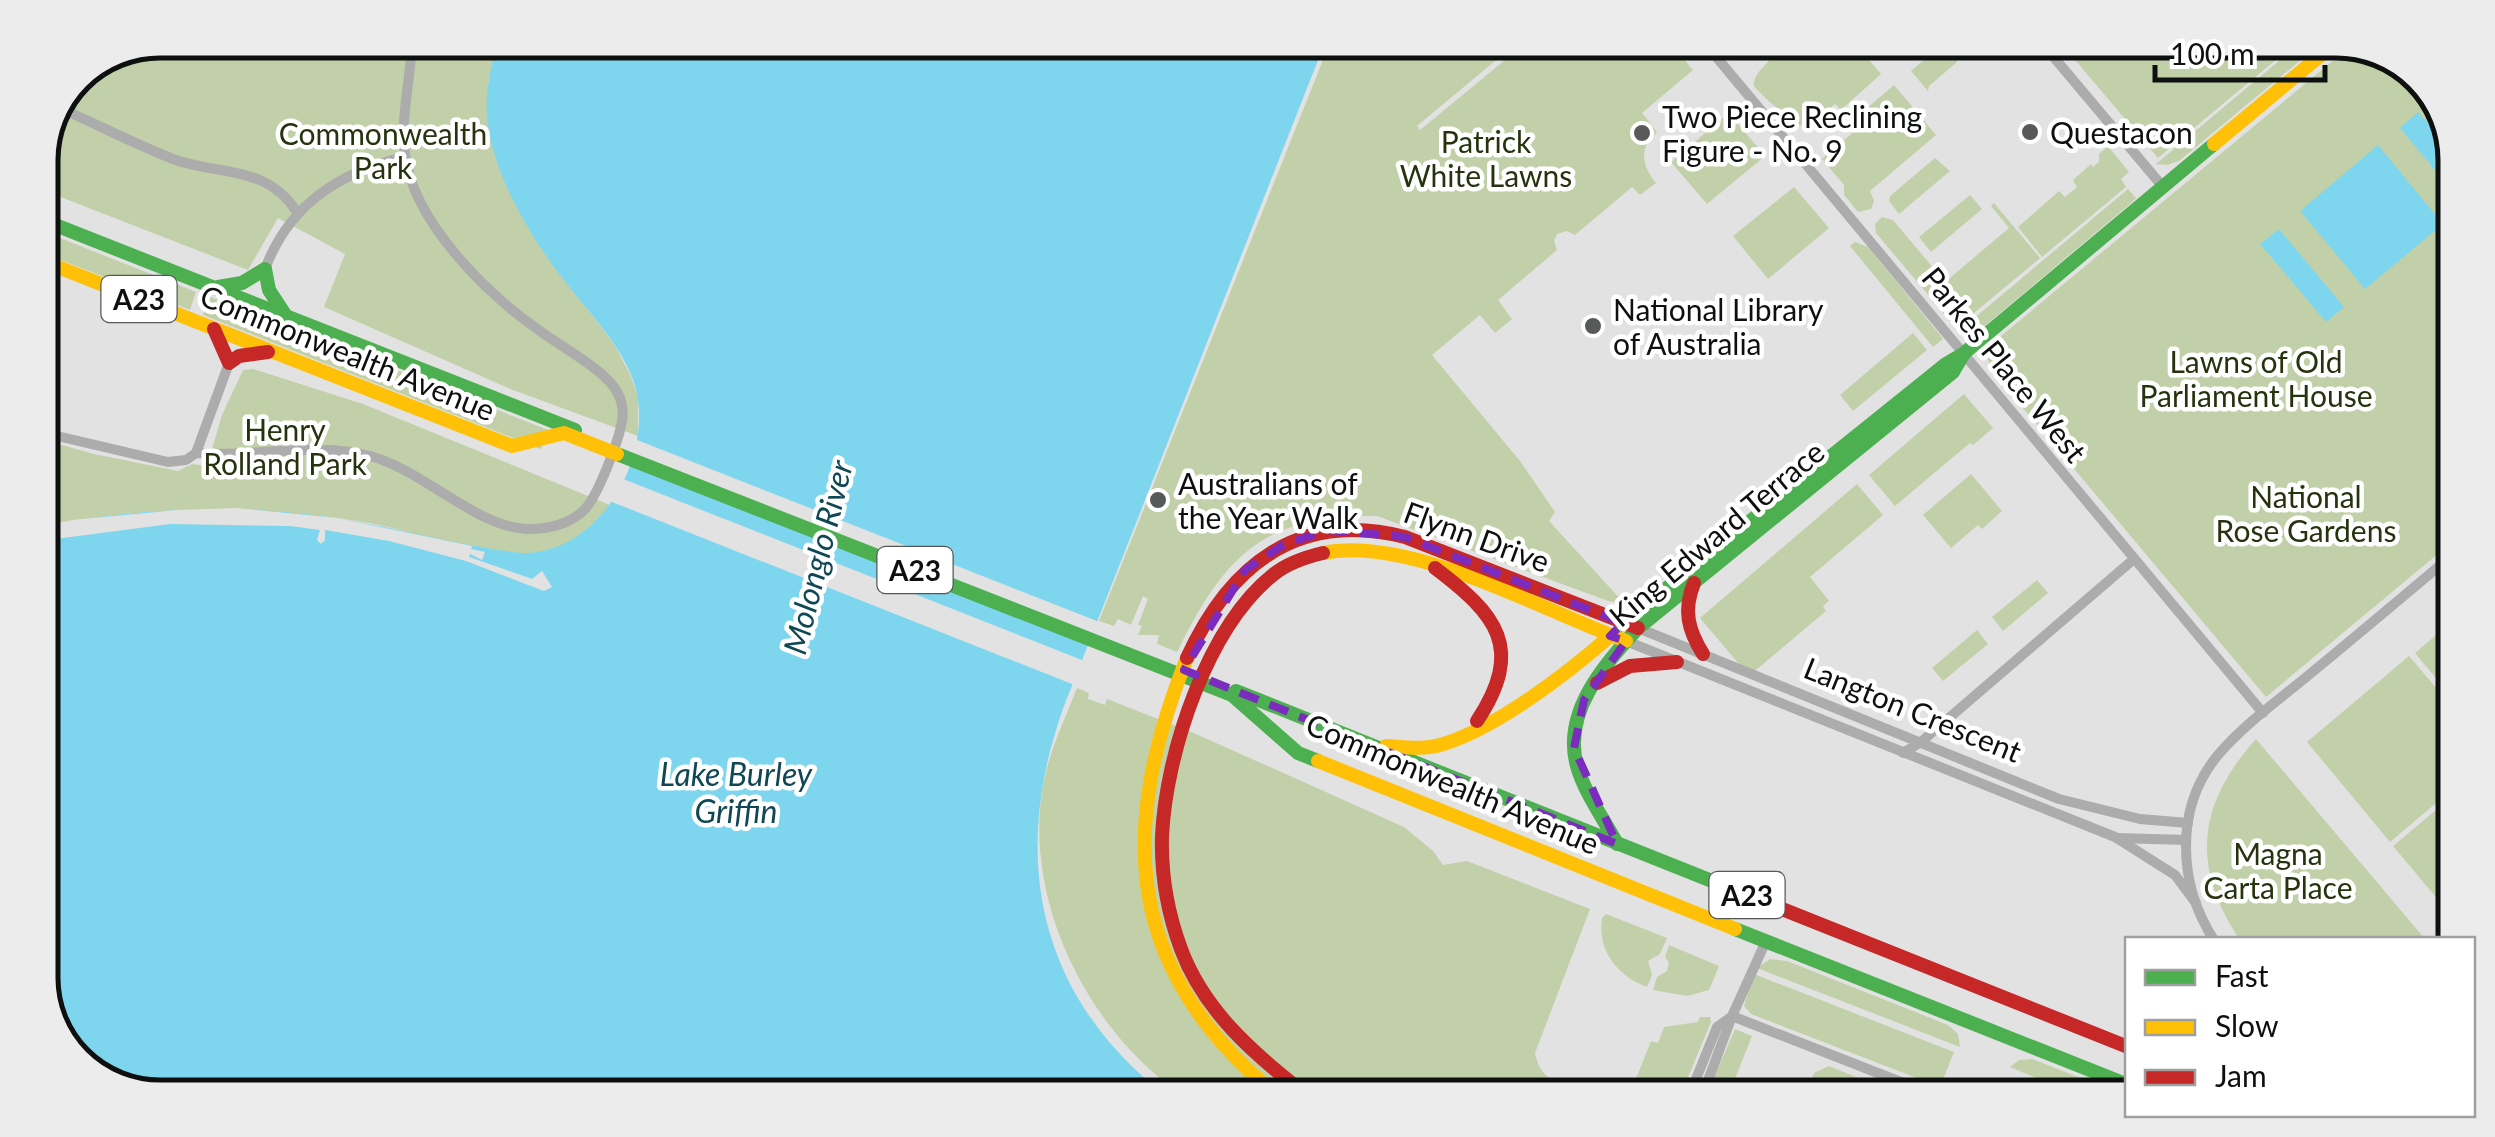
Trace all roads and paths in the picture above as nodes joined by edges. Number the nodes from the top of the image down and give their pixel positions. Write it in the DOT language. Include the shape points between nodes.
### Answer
graph roads {
  1 [pos="411,58"];
  2 [pos="1718,58"];
  3 [pos="2054,58"];
  4 [pos="2317,58"];
  5 [pos="70,112"];
  6 [pos="405,157"];
  7 [pos="2163,187"];
  8 [pos="297,212"];
  9 [pos="58,227"];
  10 [pos="58,267"];
  11 [pos="265,269"];
  12 [pos="213,287"];
  13 [pos="286,316"];
  14 [pos="214,329"];
  15 [pos="273,352"];
  16 [pos="1963,354"];
  17 [pos="229,363"];
  18 [pos="58,436"];
  19 [pos="599,443"];
  20 [pos="196,454"];
  21 [pos="2134,559"];
  22 [pos="2438,567"];
  23 [pos="1435,568"];
  24 [pos="1694,583"];
  25 [pos="1631,625"];
  26 [pos="1610,636"];
  27 [pos="1626,642"];
  28 [pos="1703,654"];
  29 [pos="1676,662"];
  30 [pos="1592,686"];
  31 [pos="1232,692"];
  32 [pos="1840,710"];
  33 [pos="2263,713"];
  34 [pos="1832,725"];
  35 [pos="1467,733"];
  36 [pos="1921,742"];
  37 [pos="1366,744"];
  38 [pos="1903,753"];
  39 [pos="2188,823"];
  40 [pos="2115,838"];
  41 [pos="2186,840"];
  42 [pos="1617,844"];
  43 [pos="2196,904"];
  44 [pos="2212,937"];
  45 [pos="1766,941"];
  46 [pos="1732,1016"];
  47 [pos="2125,1046"];
  48 [pos="1259,1080"];
  49 [pos="1289,1080"];
  50 [pos="1696,1080"];
  51 [pos="1708,1080"];
  52 [pos="1896,1080"];
  53 [pos="2115,1080"];
  1 -- 6 [label="street"];
  2 -- 16 [label="street, Parkes Place West"];
  3 -- 7 [label="street"];
  4 -- 7 [label="main road, King Edward Terrace"];
  5 -- 8 [label="street" via="170,158 254,177"];
  6 -- 8 [label="street" via="352,172"];
  6 -- 20 [label="street" via="425,210 461,258 504,304 618,392 623,418 588,508 564,524 524,529 369,456 336,450"];
  7 -- 16 [label="main road, King Edward Terrace"];
  8 -- 11 [label="street"];
  9 -- 12 [label="main road, Commonwealth Avenue / A23"];
  10 -- 14 [label="main road, Commonwealth Avenue / A23"];
  11 -- 12 [label="main road" via="242,284"];
  11 -- 13 [label="main road"];
  12 -- 13 [label="main road, Commonwealth Avenue / A23"];
  13 -- 19 [label="main road, Commonwealth Avenue / A23"];
  14 -- 15 [label="main road, Commonwealth Avenue / A23"];
  14 -- 17 [label="main road"];
  15 -- 17 [label="main road" via="248,353"];
  15 -- 19 [label="main road, Commonwealth Avenue / A23" via="512,446 564,432"];
  16 -- 21 [label="street, Parkes Place West"];
  16 -- 24 [label="main road, King Edward Terrace" via="1953,372"];
  16 -- 25 [label="main road, King Edward Terrace"];
  17 -- 20 [label="street"];
  18 -- 20 [label="street" via="168,462"];
  19 -- 31 [label="main road, Commonwealth Avenue / A23"];
  19 -- 31 [label="main road, Commonwealth Avenue / A23"];
  21 -- 33 [label="street, Parkes Place West"];
  21 -- 36 [label="street"];
  22 -- 33 [label="street"];
  23 -- 26 [label="main road, Flynn Drive"];
  23 -- 35 [label="main road" via="1482,605 1503,650 1494,698"];
  23 -- 49 [label="main road, Flynn Drive" via="1343,550 1275,572 1227,628 1177,745 1162,837 1182,950 1229,1028"];
  24 -- 25 [label="main road, King Edward Terrace"];
  24 -- 28 [label="main road" via="1685,616"];
  25 -- 26 [label="main road, King Edward Terrace"];
  25 -- 27 [label="main road, King Edward Terrace"];
  25 -- 28 [label="street, Langton Crescent"];
  25 -- 48 [label="main road, Flynn Drive" via="1377,530 1304,535 1265,556 1228,588 1196,642 1160,734 1145,822 1146,887 1172,975 1231,1057"];
  26 -- 27 [label="main road, Langton Crescent"];
  26 -- 35 [label="main road, King Edward Terrace"];
  27 -- 29 [label="street, Langton Crescent"];
  27 -- 30 [label="main road, King Edward Terrace"];
  28 -- 32 [label="street, Langton Crescent"];
  29 -- 30 [label="main road" via="1627,666"];
  29 -- 34 [label="street, Langton Crescent"];
  30 -- 42 [label="main road, King Edward Terrace" via="1578,717 1575,754"];
  31 -- 37 [label="main road, Commonwealth Avenue / A23"];
  31 -- 45 [label="main road, Commonwealth Avenue / A23" via="1298,753"];
  32 -- 34 [label="street"];
  32 -- 36 [label="street, Langton Crescent"];
  33 -- 39 [label="street" via="2209,767"];
  34 -- 38 [label="street, Langton Crescent"];
  35 -- 37 [label="main road, King Edward Terrace" via="1427,748"];
  36 -- 38 [label="street"];
  36 -- 39 [label="street, Langton Crescent" via="2059,798 2140,819"];
  37 -- 42 [label="main road, Commonwealth Avenue / A23"];
  38 -- 40 [label="street, Langton Crescent"];
  39 -- 41 [label="street"];
  40 -- 41 [label="street, Langton Crescent"];
  40 -- 43 [label="street, Langton Crescent" via="2175,874"];
  41 -- 43 [label="street, Langton Crescent"];
  42 -- 47 [label="main road, Commonwealth Avenue / A23"];
  43 -- 44 [label="street, Langton Crescent"];
  45 -- 46 [label="street"];
  45 -- 53 [label="main road, Commonwealth Avenue / A23"];
  46 -- 50 [label="street" via="1717,1027"];
  46 -- 51 [label="street"];
  46 -- 52 [label="street"];
}
